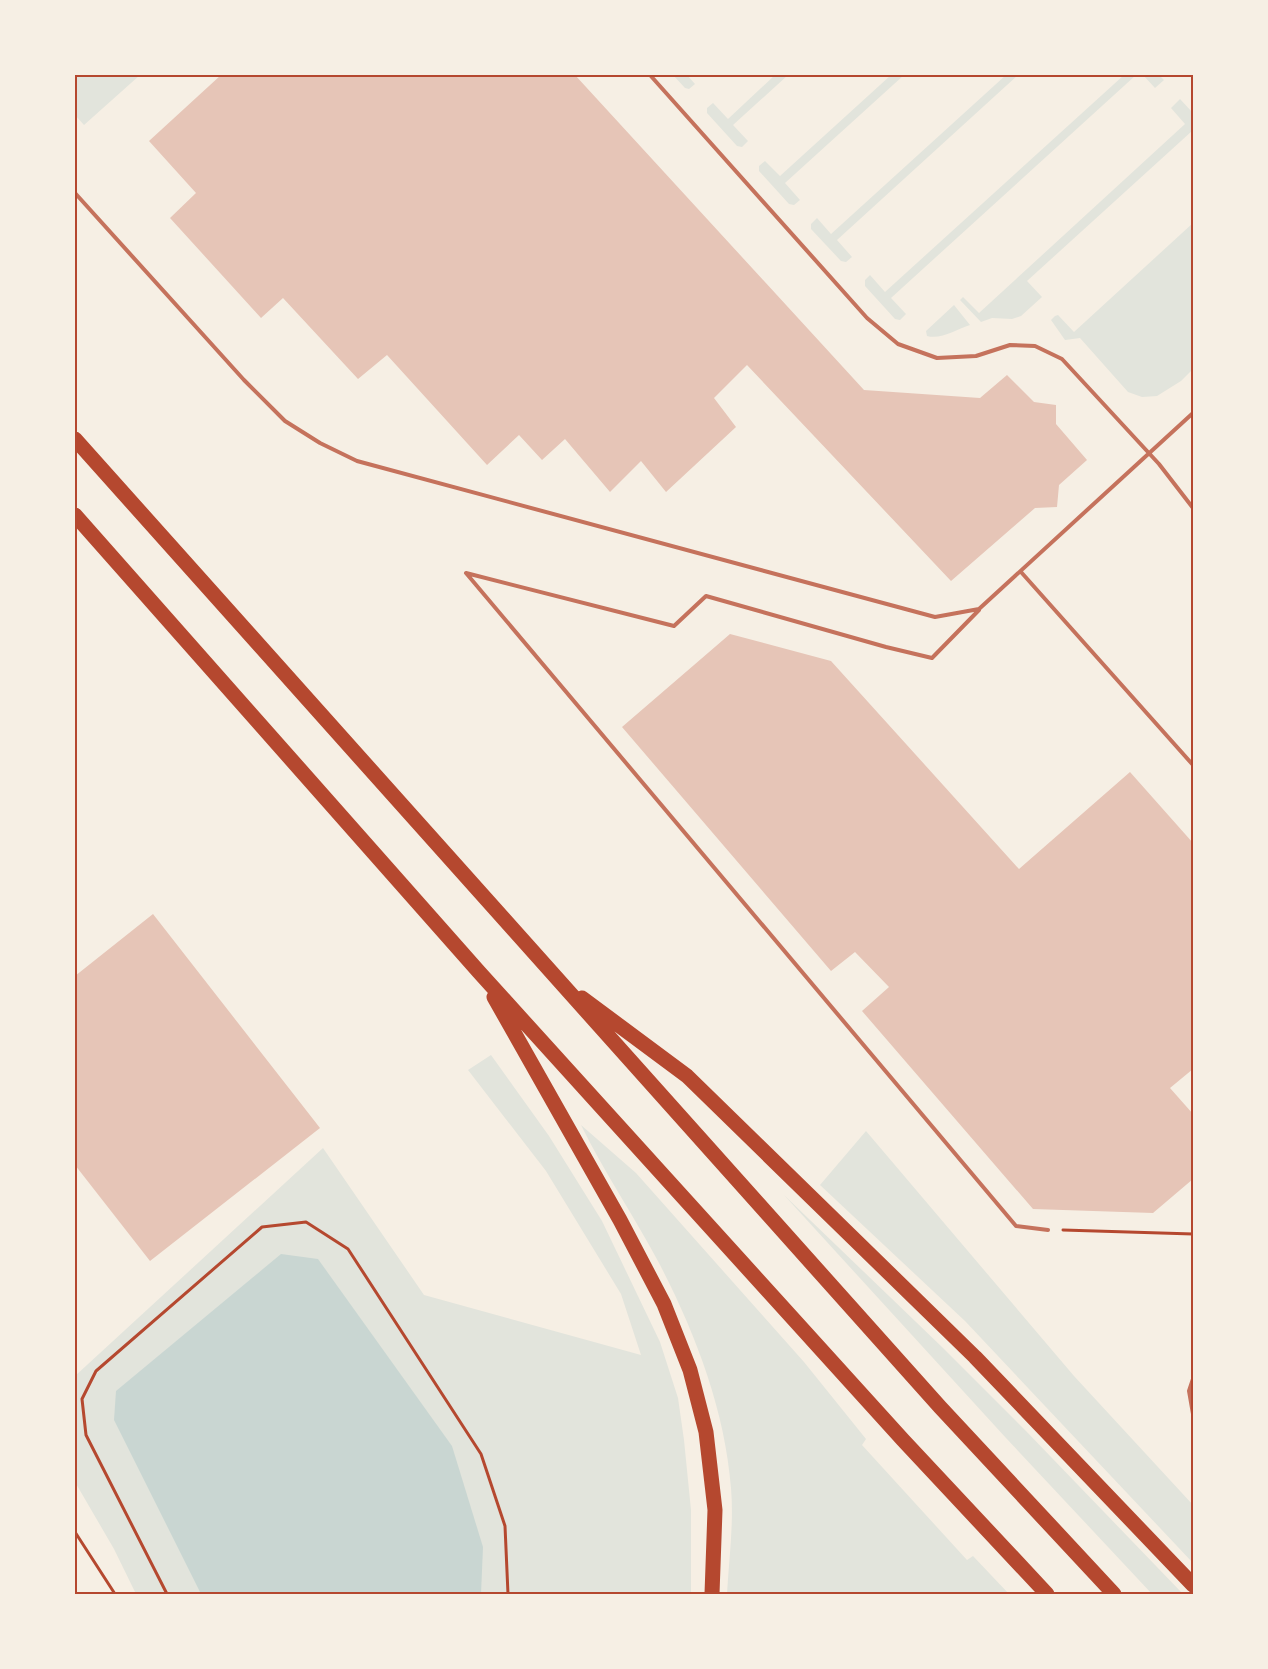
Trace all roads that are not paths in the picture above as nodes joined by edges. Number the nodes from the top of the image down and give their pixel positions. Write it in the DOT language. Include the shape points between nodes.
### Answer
graph roads {
  1 [pos="650,75"];
  2 [pos="75,193"];
  3 [pos="1193,413"];
  4 [pos="75,438"];
  5 [pos="1149,453"];
  6 [pos="1193,508"];
  7 [pos="75,514"];
  8 [pos="1021,572"];
  9 [pos="980,609"];
  10 [pos="1193,765"];
  11 [pos="479,972"];
  12 [pos="556,979"];
  13 [pos="1048,1230"];
  14 [pos="1193,1380"];
  15 [pos="1193,1414"];
  16 [pos="1193,1585"];
  17 [pos="712,1594"];
  18 [pos="1047,1594"];
  19 [pos="1114,1594"];
  1 -- 5 [label="lane" via="867,318 898,344 937,358 976,356 1010,345 1035,346 1062,359"];
  2 -- 9 [label="lane" via="285,421 357,462 935,618"];
  3 -- 5 [label="lane"];
  4 -- 12 [label="highway"];
  5 -- 6 [label="lane"];
  5 -- 8 [label="lane"];
  7 -- 11 [label="highway"];
  8 -- 9 [label="lane"];
  8 -- 10 [label="lane"];
  9 -- 13 [label="lane" via="932,658 706,596 674,626 466,573 1016,1226"];
  11 -- 17 [label="highway" via="620,1220 664,1304 690,1370 706,1432 715,1510"];
  11 -- 18 [label="highway"];
  12 -- 16 [label="highway" via="687,1076 976,1357"];
  12 -- 19 [label="highway" via="940,1408"];
  14 -- 15 [label="lane" via="1189,1391"];
}
